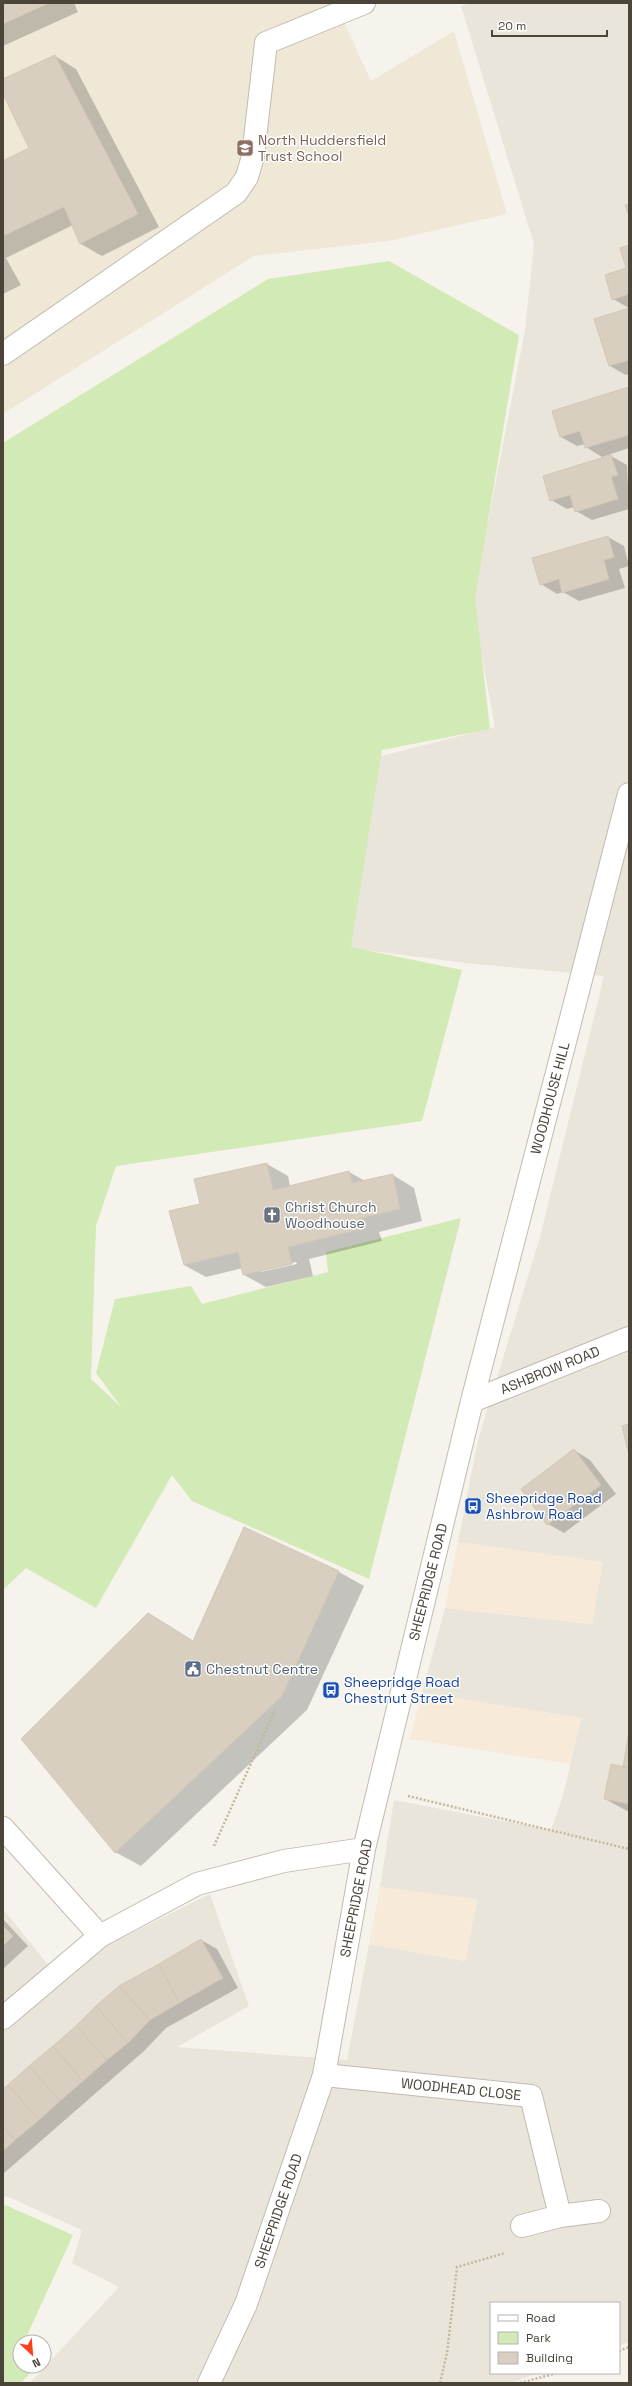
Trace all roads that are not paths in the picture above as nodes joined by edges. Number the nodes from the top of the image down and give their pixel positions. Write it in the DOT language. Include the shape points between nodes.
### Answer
graph roads {
  1 [pos="364,3"];
  2 [pos="3,354"];
  3 [pos="629,794"];
  4 [pos="629,1338"];
  5 [pos="472,1401"];
  6 [pos="3,1828"];
  7 [pos="364,1849"];
  8 [pos="100,1936"];
  9 [pos="3,2018"];
  10 [pos="324,2075"];
  11 [pos="599,2211"];
  12 [pos="560,2216"];
  13 [pos="522,2226"];
  14 [pos="208,2383"];
  1 -- 2 [label="street" via="266,43 253,156 247,177 236,194"];
  3 -- 5 [label="street, WOODHOUSE HILL"];
  4 -- 5 [label="street, ASHBROW ROAD"];
  5 -- 7 [label="street, SHEEPRIDGE ROAD"];
  6 -- 8 [label="street"];
  7 -- 8 [label="street" via="284,1861 197,1884"];
  7 -- 10 [label="street, SHEEPRIDGE ROAD"];
  8 -- 9 [label="street"];
  10 -- 12 [label="street, WOODHEAD CLOSE" via="531,2096"];
  10 -- 14 [label="street, SHEEPRIDGE ROAD" via="246,2304"];
  11 -- 12 [label="street"];
  12 -- 13 [label="street"];
}
